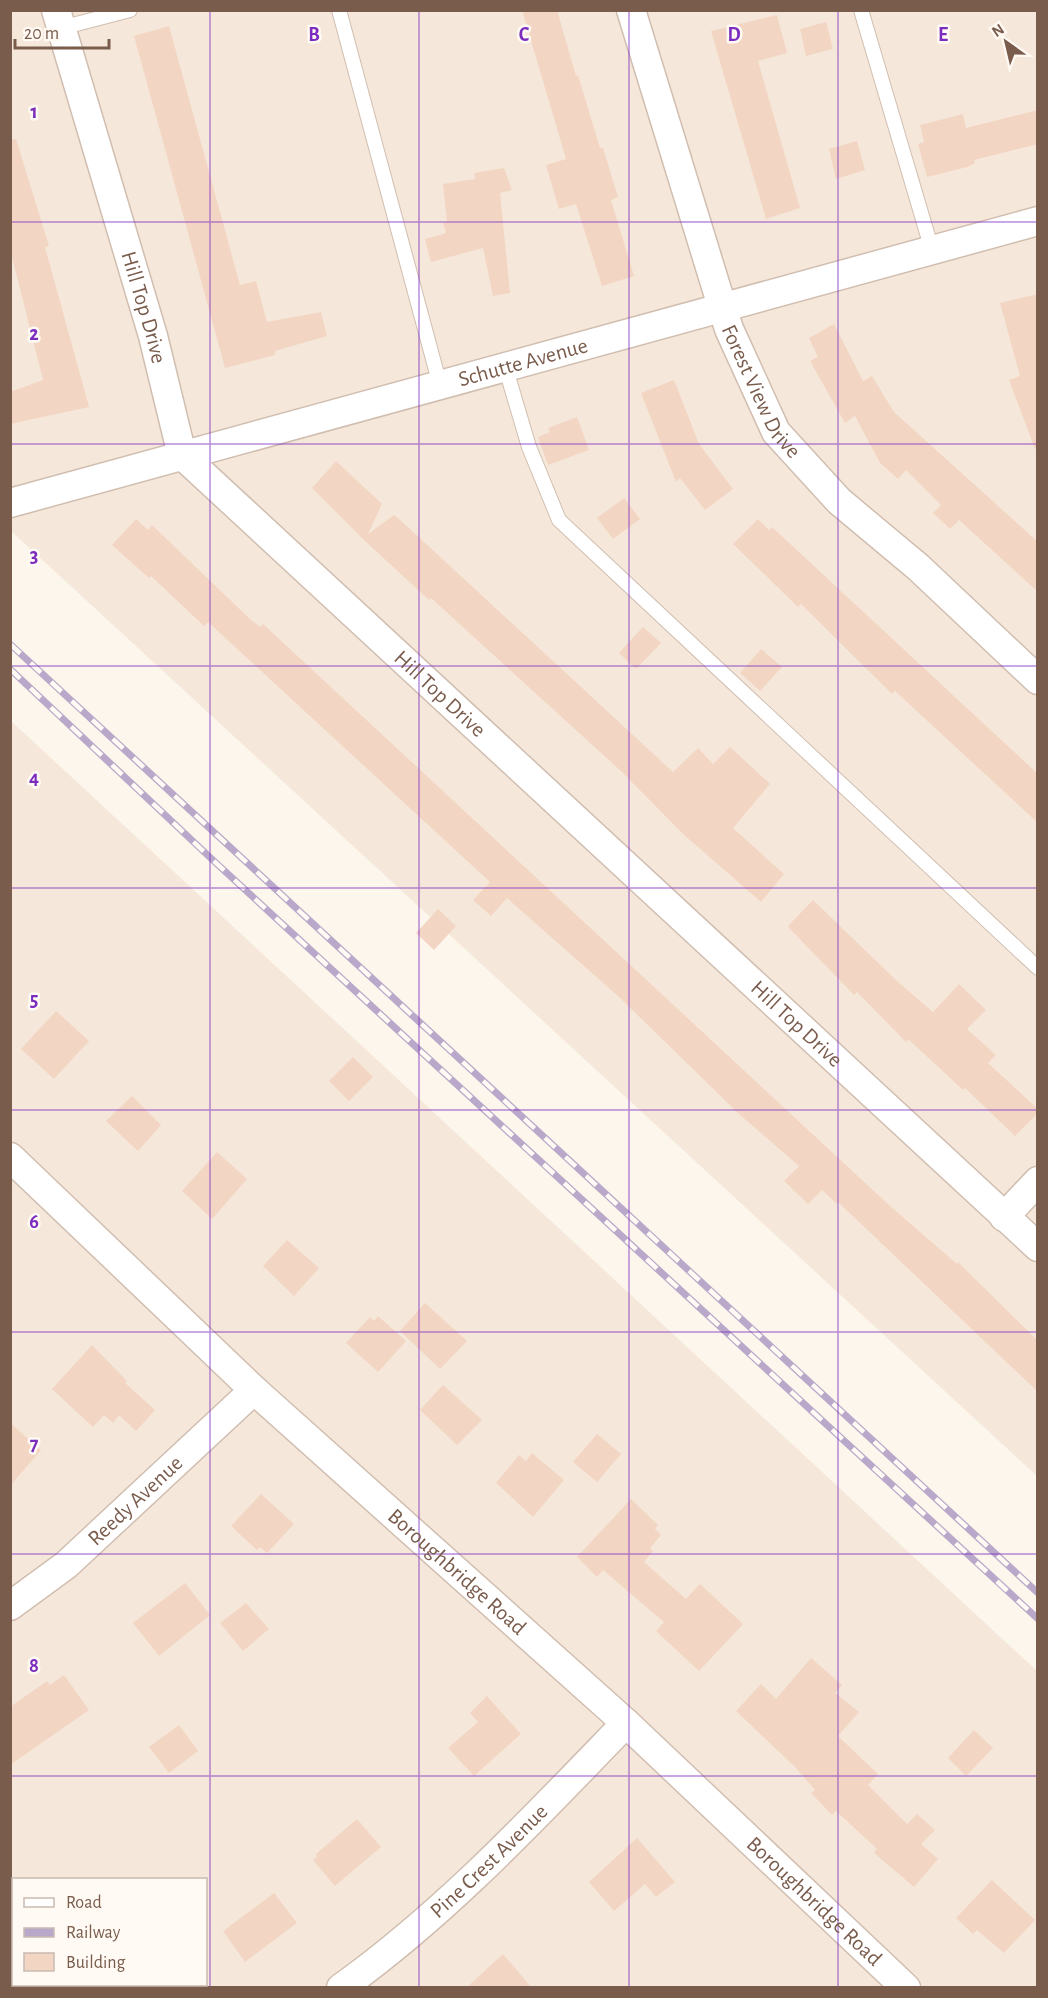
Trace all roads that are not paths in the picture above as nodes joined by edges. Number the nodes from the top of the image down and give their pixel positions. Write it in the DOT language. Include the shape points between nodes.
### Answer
graph roads {
  1 [pos="130,10"];
  2 [pos="339,10"];
  3 [pos="631,10"];
  4 [pos="861,10"];
  5 [pos="58,20"];
  6 [pos="1038,221"];
  7 [pos="932,250"];
  8 [pos="723,307"];
  9 [pos="505,366"];
  10 [pos="440,385"];
  11 [pos="182,455"];
  12 [pos="10,502"];
  13 [pos="1038,680"];
  14 [pos="1038,968"];
  15 [pos="10,1157"];
  16 [pos="1038,1181"];
  17 [pos="1004,1217"];
  18 [pos="1038,1247"];
  19 [pos="254,1390"];
  20 [pos="10,1606"];
  21 [pos="626,1723"];
  22 [pos="341,1988"];
  23 [pos="906,1988"];
  1 -- 5 [label="lane"];
  2 -- 10 [label="lane"];
  3 -- 8 [label="street, Forest View Drive"];
  4 -- 7 [label="lane"];
  5 -- 11 [label="street, Hill Top Drive" via="153,336"];
  6 -- 7 [label="street, Schutte Avenue"];
  7 -- 8 [label="street, Schutte Avenue"];
  8 -- 9 [label="street, Schutte Avenue"];
  8 -- 13 [label="street, Forest View Drive" via="729,329 776,432 838,501 918,567"];
  9 -- 10 [label="street, Schutte Avenue"];
  9 -- 14 [label="lane" via="529,447 559,520"];
  10 -- 11 [label="street, Schutte Avenue"];
  11 -- 12 [label="street, Schutte Avenue"];
  11 -- 17 [label="street, Hill Top Drive"];
  15 -- 19 [label="street, Boroughbridge Road"];
  16 -- 17 [label="street"];
  17 -- 18 [label="street, Hill Top Drive"];
  19 -- 20 [label="street, Reedy Avenue" via="66,1565"];
  19 -- 21 [label="street, Boroughbridge Road"];
  21 -- 22 [label="street, Pine Crest Avenue" via="494,1859 377,1962"];
  21 -- 23 [label="street, Boroughbridge Road"];
}
